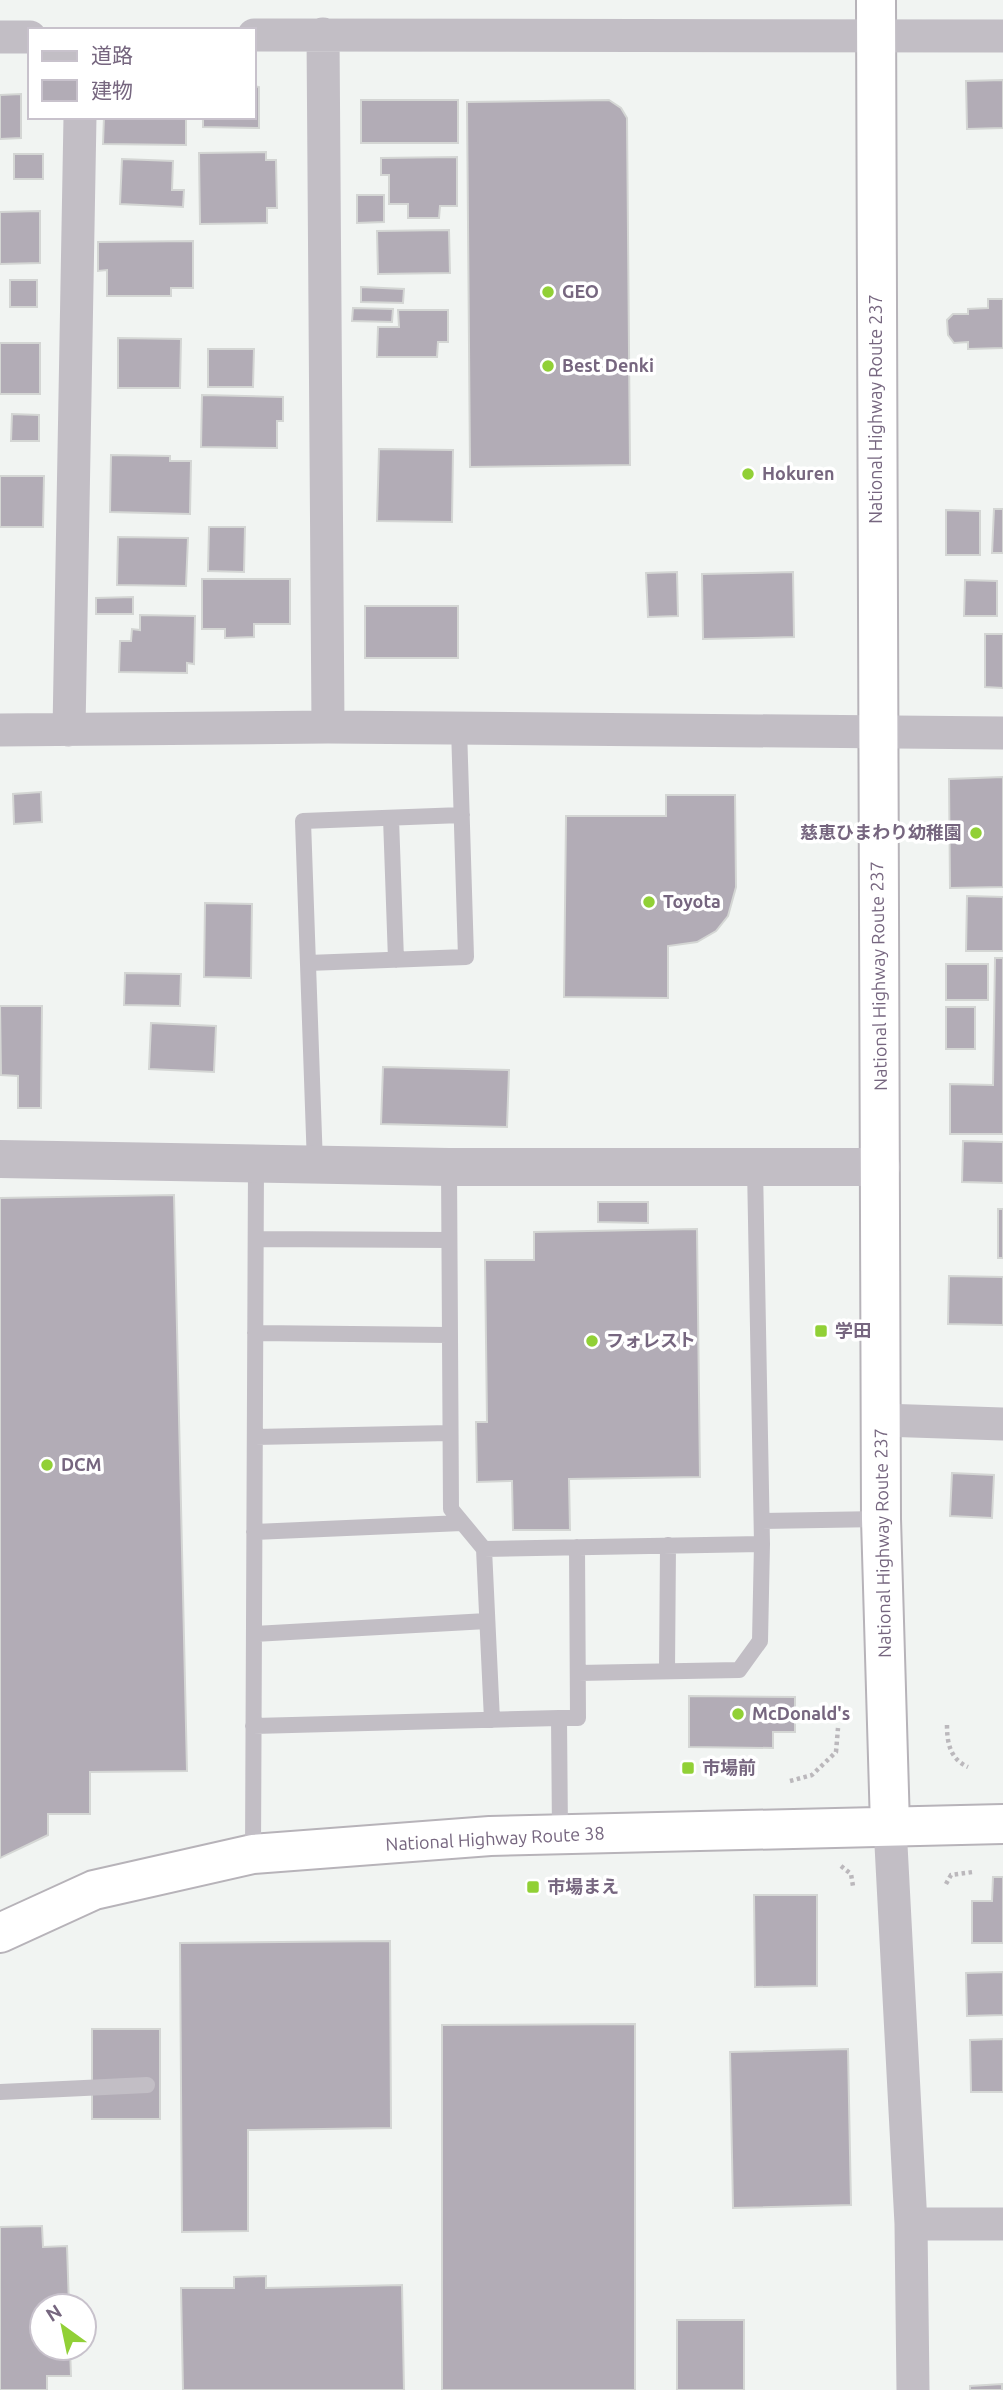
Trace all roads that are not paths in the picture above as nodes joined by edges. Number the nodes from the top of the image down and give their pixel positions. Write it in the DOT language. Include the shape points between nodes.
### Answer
graph roads {
  1 [pos="876,18"];
  2 [pos="323,34"];
  3 [pos="256,35"];
  4 [pos="1003,36"];
  5 [pos="0,37"];
  6 [pos="28,37"];
  7 [pos="80,119"];
  8 [pos="328,727"];
  9 [pos="459,728"];
  10 [pos="0,730"];
  11 [pos="69,730"];
  12 [pos="877,730"];
  13 [pos="1003,733"];
  14 [pos="462,815"];
  15 [pos="391,818"];
  16 [pos="396,960"];
  17 [pos="308,963"];
  18 [pos="0,1159"];
  19 [pos="256,1164"];
  20 [pos="314,1165"];
  21 [pos="449,1167"];
  22 [pos="755,1167"];
  23 [pos="881,1167"];
  24 [pos="256,1239"];
  25 [pos="449,1240"];
  26 [pos="255,1333"];
  27 [pos="449,1335"];
  28 [pos="882,1420"];
  29 [pos="1003,1424"];
  30 [pos="450,1433"];
  31 [pos="255,1437"];
  32 [pos="881,1519"];
  33 [pos="762,1521"];
  34 [pos="462,1523"];
  35 [pos="254,1532"];
  36 [pos="762,1544"];
  37 [pos="668,1545"];
  38 [pos="577,1547"];
  39 [pos="484,1549"];
  40 [pos="487,1621"];
  41 [pos="254,1634"];
  42 [pos="667,1671"];
  43 [pos="578,1673"];
  44 [pos="559,1718"];
  45 [pos="492,1720"];
  46 [pos="253,1726"];
  47 [pos="1003,1824"];
  48 [pos="890,1826"];
  49 [pos="560,1834"];
  50 [pos="253,1854"];
  51 [pos="0,1933"];
  52 [pos="147,2085"];
  53 [pos="0,2092"];
  54 [pos="911,2224"];
  55 [pos="1003,2224"];
  56 [pos="913,2390"];
  1 -- 2 [label="street"];
  1 -- 4 [label="street"];
  1 -- 12 [label="highway, National Highway Route 237"];
  2 -- 3 [label="street"];
  2 -- 8 [label="street"];
  5 -- 6 [label="street"];
  7 -- 11 [label="street"];
  8 -- 9 [label="street"];
  8 -- 11 [label="street"];
  9 -- 12 [label="street"];
  9 -- 14 [label="lane"];
  10 -- 11 [label="street"];
  12 -- 13 [label="street"];
  12 -- 23 [label="highway, National Highway Route 237"];
  14 -- 15 [label="lane"];
  14 -- 16 [label="lane" via="466,957"];
  15 -- 16 [label="lane"];
  15 -- 17 [label="lane" via="303,821"];
  16 -- 17 [label="lane"];
  17 -- 20 [label="lane"];
  18 -- 19 [label="street"];
  19 -- 20 [label="street"];
  19 -- 24 [label="lane"];
  20 -- 21 [label="street"];
  21 -- 22 [label="street"];
  21 -- 25 [label="lane"];
  22 -- 23 [label="street"];
  22 -- 33 [label="lane"];
  23 -- 28 [label="highway, National Highway Route 237"];
  24 -- 25 [label="lane"];
  24 -- 26 [label="lane"];
  25 -- 27 [label="lane"];
  26 -- 27 [label="lane"];
  26 -- 31 [label="lane"];
  27 -- 30 [label="lane"];
  28 -- 29 [label="street"];
  28 -- 32 [label="highway, National Highway Route 237"];
  30 -- 31 [label="lane"];
  30 -- 34 [label="lane" via="451,1509"];
  31 -- 35 [label="lane"];
  32 -- 33 [label="lane"];
  32 -- 48 [label="highway, National Highway Route 237"];
  33 -- 36 [label="lane"];
  34 -- 35 [label="lane"];
  34 -- 39 [label="lane"];
  35 -- 41 [label="lane"];
  36 -- 37 [label="lane"];
  36 -- 42 [label="lane" via="760,1641 739,1670"];
  37 -- 38 [label="lane"];
  37 -- 42 [label="lane"];
  38 -- 39 [label="lane"];
  38 -- 43 [label="lane"];
  39 -- 40 [label="lane"];
  40 -- 41 [label="lane"];
  40 -- 45 [label="lane"];
  41 -- 46 [label="lane"];
  42 -- 43 [label="lane"];
  43 -- 44 [label="lane" via="578,1718"];
  44 -- 45 [label="lane"];
  44 -- 49 [label="lane"];
  45 -- 46 [label="lane"];
  46 -- 50 [label="lane"];
  47 -- 48 [label="highway, National Highway Route 38"];
  48 -- 49 [label="highway, National Highway Route 38"];
  48 -- 54 [label="street"];
  49 -- 50 [label="highway, National Highway Route 38"];
  50 -- 51 [label="highway, National Highway Route 38" via="94,1890"];
  52 -- 53 [label="lane"];
  54 -- 55 [label="street"];
  54 -- 56 [label="street"];
}
